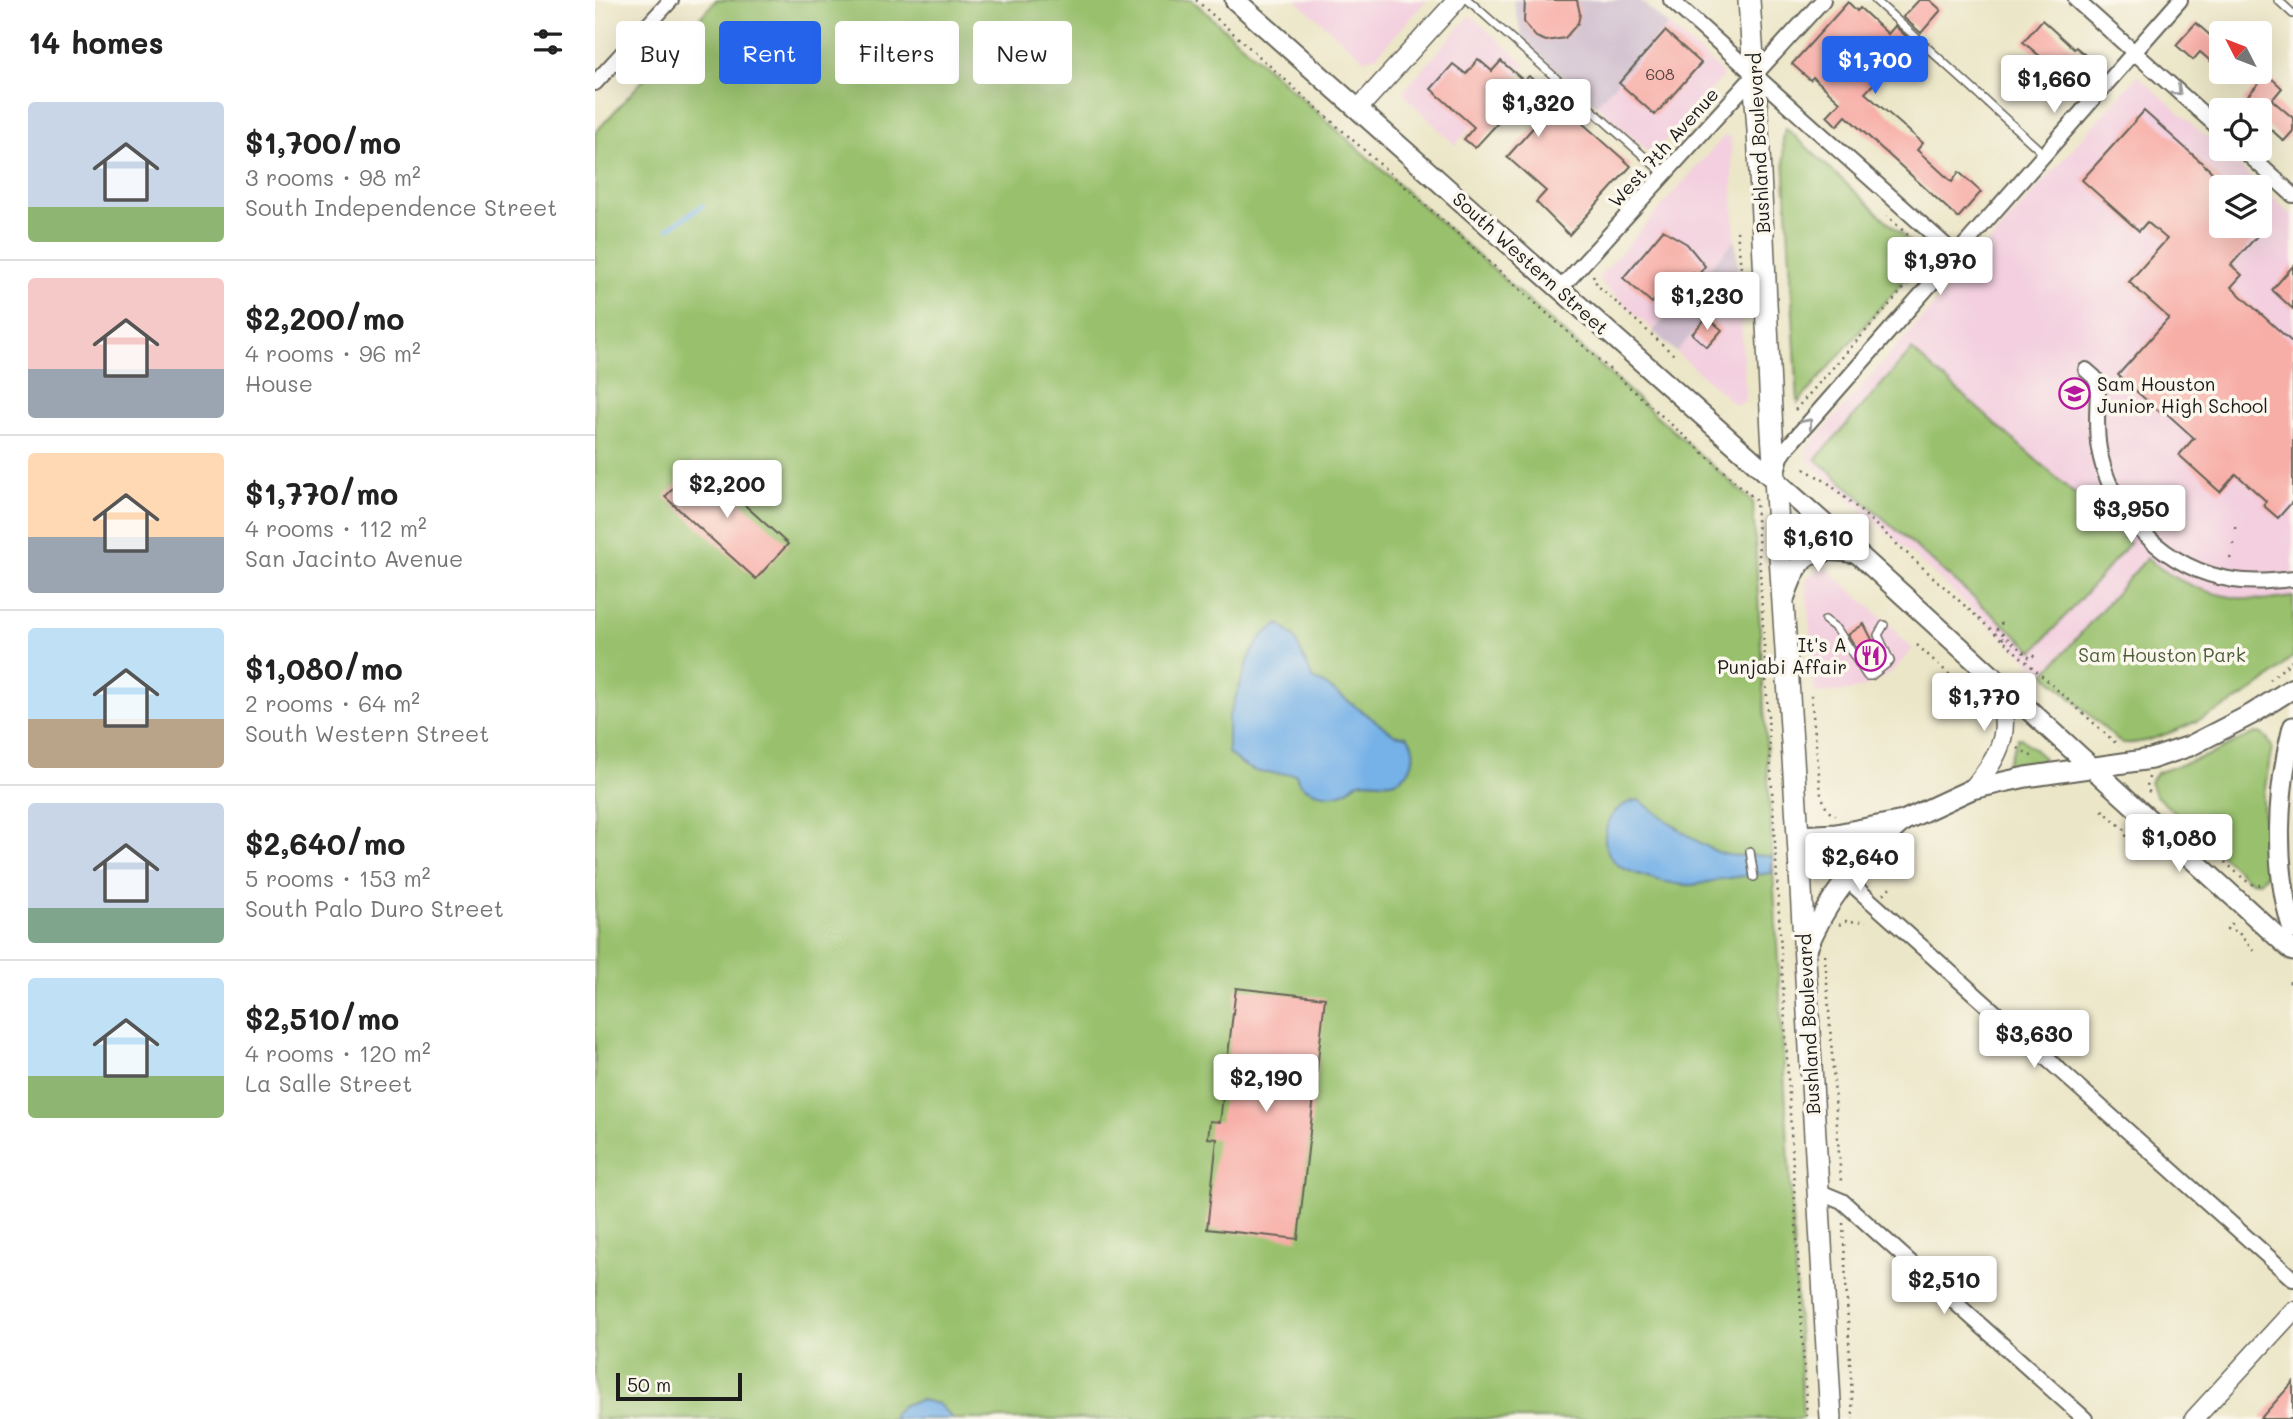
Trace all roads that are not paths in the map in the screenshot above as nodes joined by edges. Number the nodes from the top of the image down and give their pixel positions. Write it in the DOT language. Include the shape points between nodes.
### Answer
graph roads {
  1 [pos="671,0"];
  2 [pos="1235,0"];
  3 [pos="1457,0"];
  4 [pos="1468,0"];
  5 [pos="1671,0"];
  6 [pos="1749,0"];
  7 [pos="1823,0"];
  8 [pos="1875,0"];
  9 [pos="2075,0"];
  10 [pos="2180,0"];
  11 [pos="2278,0"];
  12 [pos="2293,14"];
  13 [pos="2133,52"];
  14 [pos="1754,75"];
  15 [pos="595,83"];
  16 [pos="1358,109"];
  17 [pos="2209,119"];
  18 [pos="2044,154"];
  19 [pos="2255,161"];
  20 [pos="1664,174"];
  21 [pos="2293,195"];
  22 [pos="1955,254"];
  23 [pos="1560,289"];
  24 [pos="2086,370"];
  25 [pos="1775,481"];
  26 [pos="1857,553"];
  27 [pos="2293,579"];
  28 [pos="1783,600"];
  29 [pos="1825,620"];
  30 [pos="1884,625"];
  31 [pos="1993,676"];
  32 [pos="2293,688"];
  33 [pos="2293,727"];
  34 [pos="2092,768"];
  35 [pos="1972,789"];
  36 [pos="1903,831"];
  37 [pos="1798,836"];
  38 [pos="1750,851"];
  39 [pos="1754,877"];
  40 [pos="1846,878"];
  41 [pos="2293,929"];
  42 [pos="2293,951"];
  43 [pos="1804,958"];
  44 [pos="1818,1191"];
  45 [pos="2293,1279"];
  46 [pos="2293,1311"];
  47 [pos="1831,1419"];
  48 [pos="2085,1419"];
  49 [pos="2194,1419"];
  1 -- 15 [label="street"];
  2 -- 16 [label="main road, South Western Street"];
  3 -- 16 [label="street"];
  4 -- 20 [label="lane"];
  5 -- 14 [label="street"];
  6 -- 14 [label="main road, Bushland Boulevard"];
  7 -- 14 [label="street, West 7th Avenue"];
  8 -- 18 [label="lane"];
  9 -- 13 [label="street"];
  10 -- 13 [label="street"];
  11 -- 12 [label="lane"];
  13 -- 17 [label="street, one-way"];
  13 -- 18 [label="street"];
  14 -- 20 [label="street, West 7th Avenue"];
  14 -- 22 [label="street"];
  14 -- 25 [label="main road, Bushland Boulevard"];
  16 -- 23 [label="main road, South Western Street"];
  18 -- 22 [label="street"];
  19 -- 21 [label="street"];
  20 -- 23 [label="street, West 7th Avenue"];
  25 -- 22 [label="street, one-way" via="1790,444"];
  23 -- 25 [label="main road, South Western Street"];
  24 -- 27 [label="street" via="2098,384 2099,447 2109,482 2145,534 2173,557 2204,573 2247,582"];
  25 -- 26 [label="main road, South Western Street"];
  25 -- 28 [label="main road, Bushland Boulevard"];
  26 -- 28 [label="main road" via="1831,549 1808,555 1792,576"];
  26 -- 31 [label="main road, South Western Street"];
  28 -- 37 [label="main road, Bushland Boulevard"];
  29 -- 30 [label="lane" via="1867,676 1890,661 1878,635"];
  31 -- 34 [label="main road, South Western Street"];
  31 -- 35 [label="street" via="2003,703 2005,730 1993,761"];
  32 -- 34 [label="main road" via="2190,746 2151,759"];
  33 -- 41 [label="main road" via="2281,823 2282,872"];
  34 -- 35 [label="main road"];
  34 -- 42 [label="main road, South Western Street"];
  35 -- 36 [label="main road"];
  36 -- 37 [label="main road"];
  36 -- 40 [label="main road" via="1874,847"];
  37 -- 40 [label="street"];
  37 -- 43 [label="main road, Bushland Boulevard"];
  38 -- 39 [label="lane"];
  40 -- 43 [label="main road" via="1823,912"];
  40 -- 45 [label="street"];
  43 -- 44 [label="main road, Bushland Boulevard"];
  44 -- 47 [label="main road, Bushland Boulevard"];
  44 -- 48 [label="street" via="1842,1201"];
  46 -- 49 [label="street"];
}
